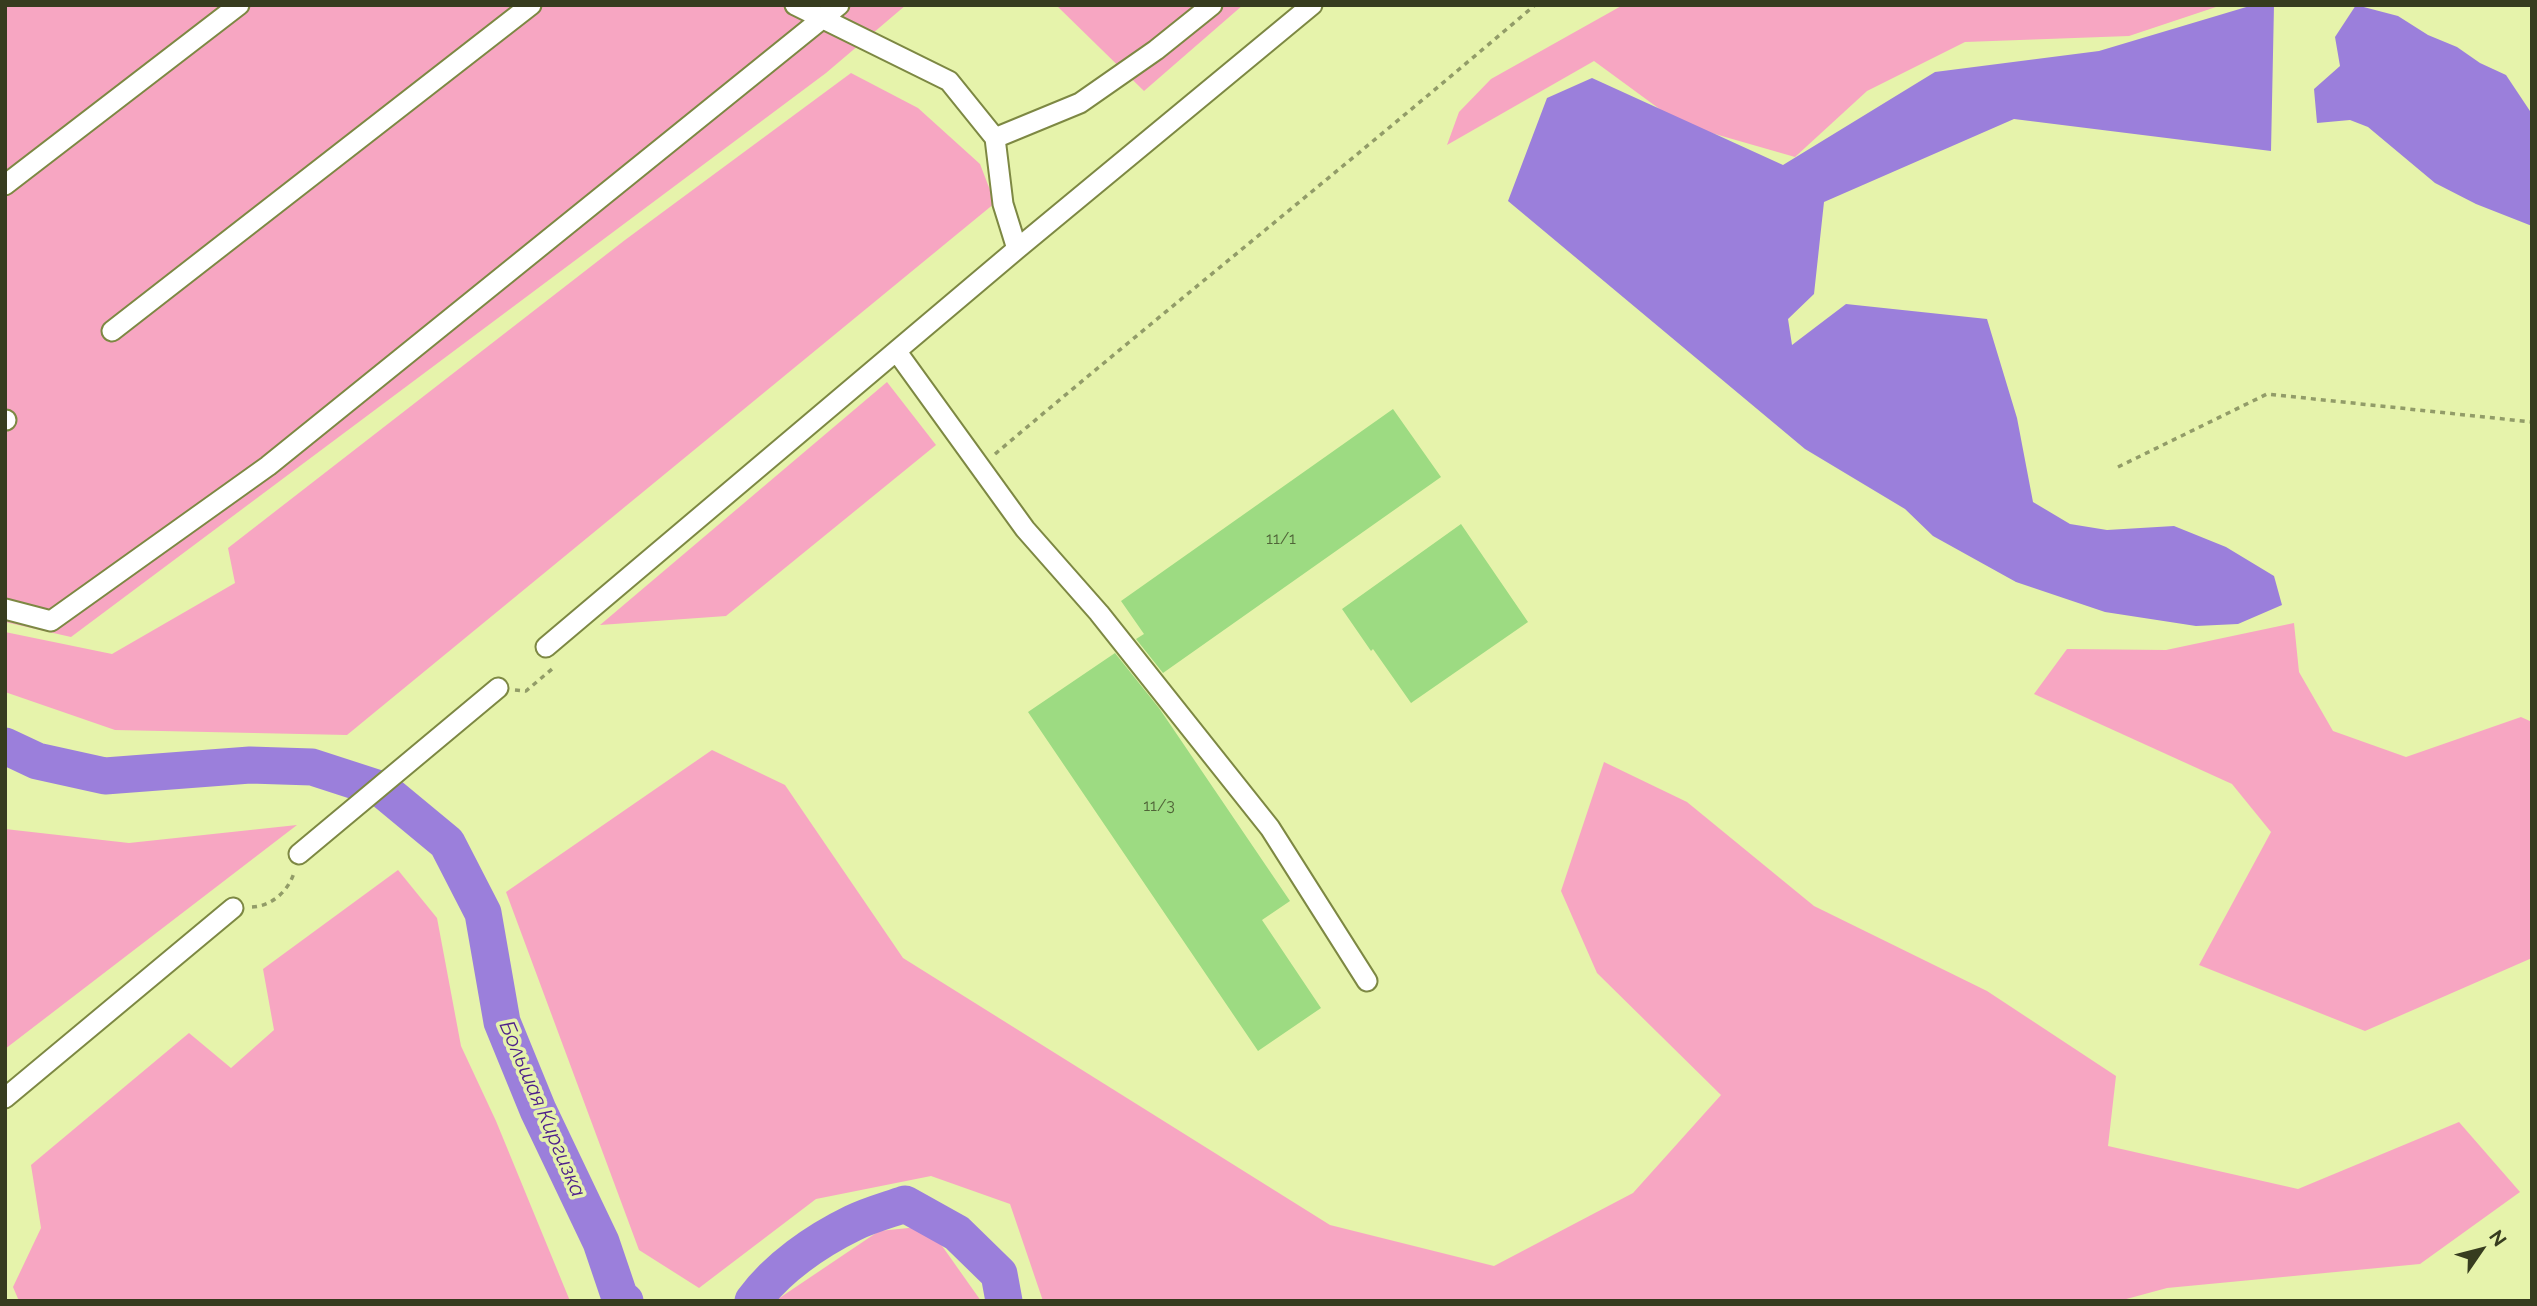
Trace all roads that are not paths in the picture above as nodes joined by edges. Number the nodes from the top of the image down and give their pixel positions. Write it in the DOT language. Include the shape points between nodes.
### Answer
graph roads {
  1 [pos="239,5"];
  2 [pos="531,5"];
  3 [pos="795,5"];
  4 [pos="839,5"];
  5 [pos="1212,5"];
  6 [pos="1312,5"];
  7 [pos="822,19"];
  8 [pos="995,138"];
  9 [pos="5,185"];
  10 [pos="1017,249"];
  11 [pos="112,331"];
  12 [pos="897,352"];
  13 [pos="5,610"];
  14 [pos="546,647"];
  15 [pos="498,688"];
  16 [pos="299,854"];
  17 [pos="233,908"];
  18 [pos="1367,981"];
  19 [pos="5,1098"];
  1 -- 9 [label="street"];
  2 -- 11 [label="street"];
  3 -- 7 [label="street"];
  4 -- 7 [label="street"];
  5 -- 8 [label="street" via="1080,103"];
  6 -- 10 [label="street"];
  7 -- 8 [label="street" via="949,81"];
  7 -- 13 [label="street" via="268,466 51,621"];
  8 -- 10 [label="street" via="1003,204"];
  10 -- 12 [label="street"];
  12 -- 14 [label="street"];
  12 -- 18 [label="street" via="1025,529 1099,612 1270,828"];
  15 -- 16 [label="street"];
  17 -- 19 [label="street"];
}
